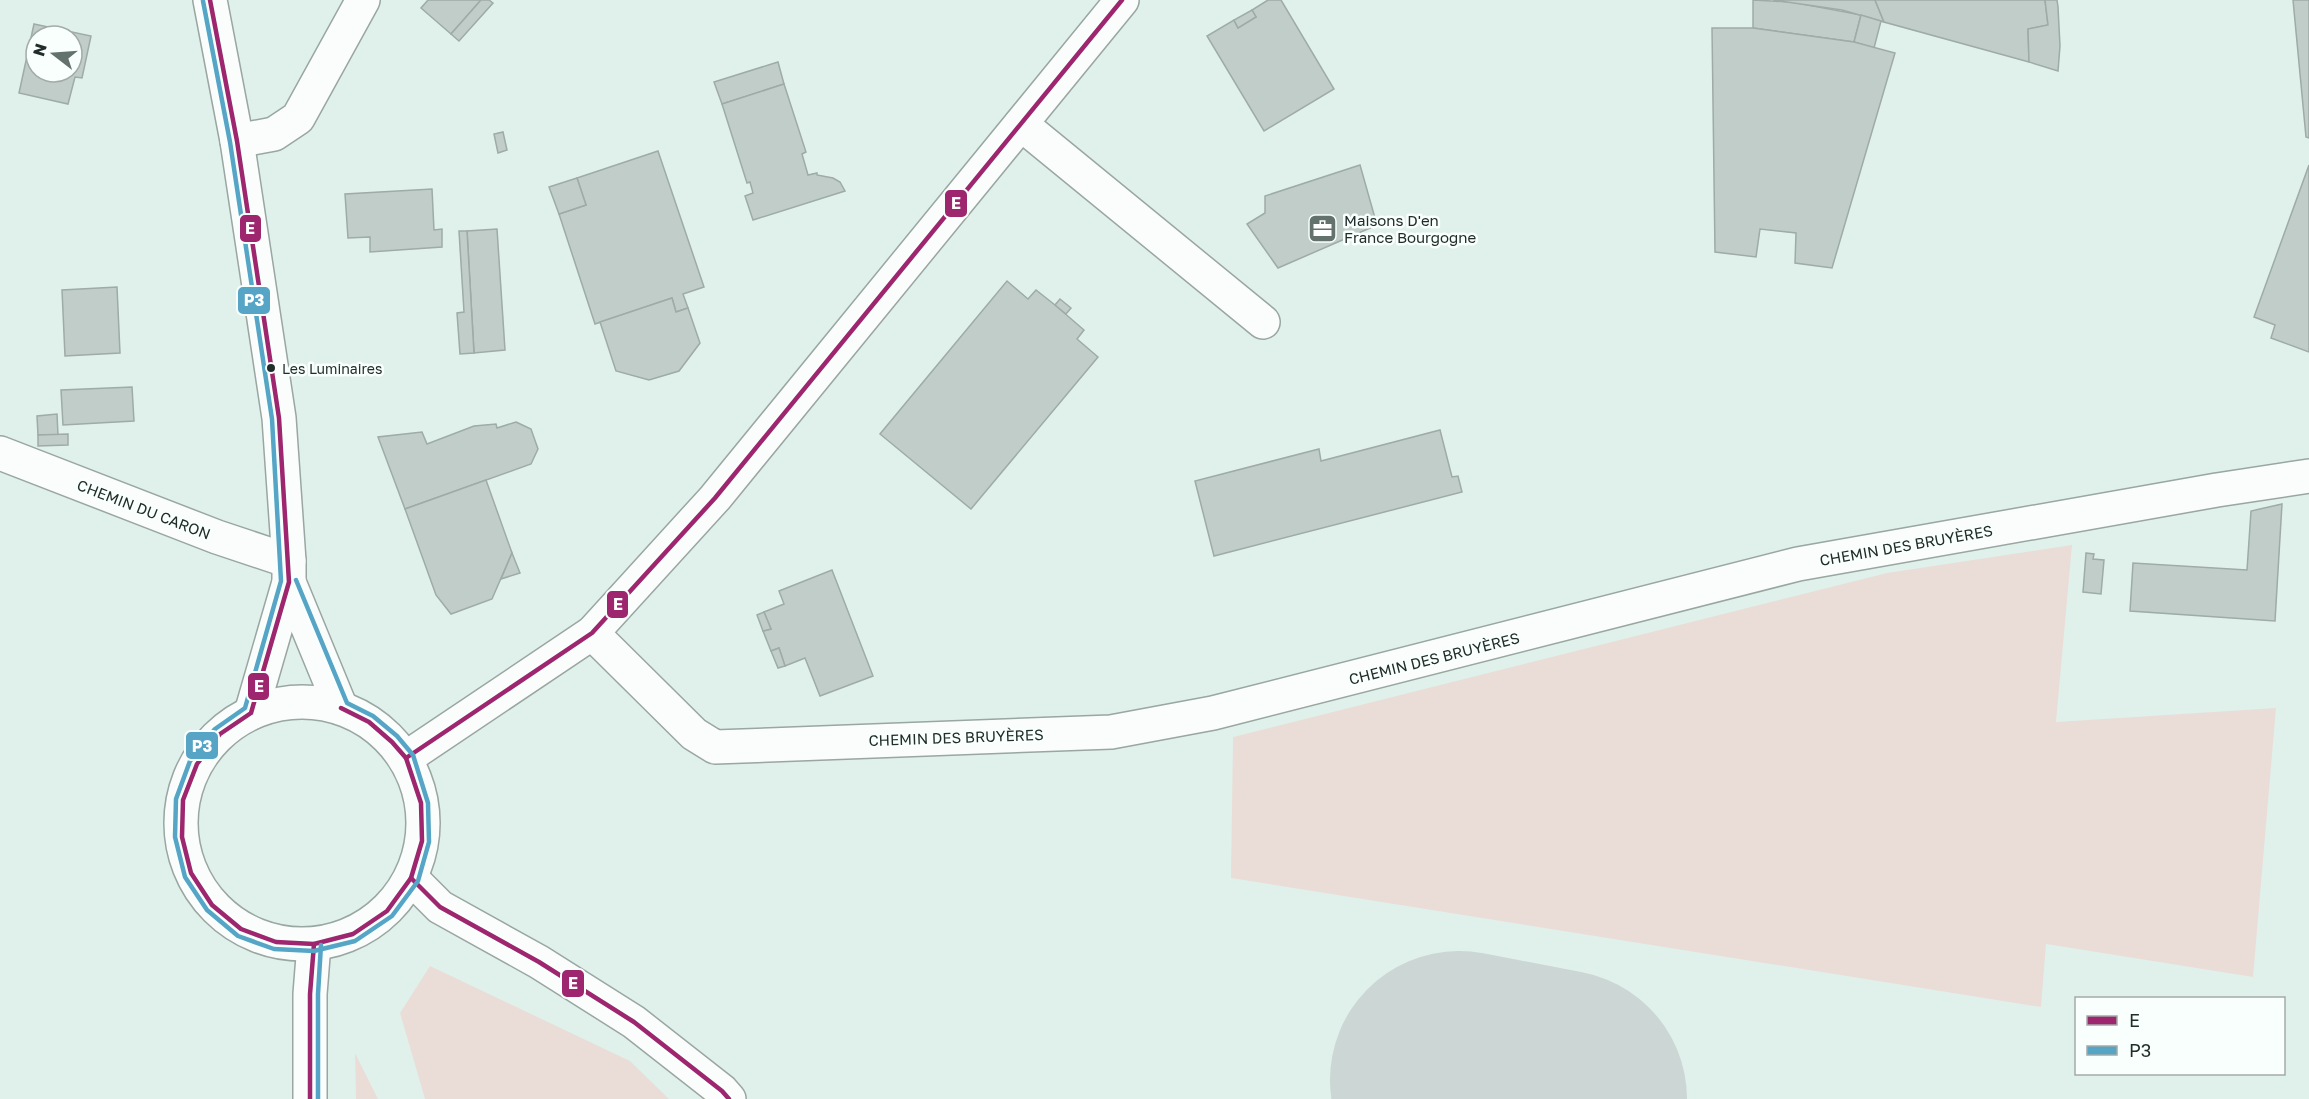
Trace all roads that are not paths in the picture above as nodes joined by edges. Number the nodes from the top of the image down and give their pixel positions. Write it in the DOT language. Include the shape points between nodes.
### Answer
graph roads {
  1 [pos="210,0"];
  2 [pos="363,0"];
  3 [pos="1122,0"];
  4 [pos="1021,124"];
  5 [pos="237,141"];
  6 [pos="1263,322"];
  7 [pos="0,453"];
  8 [pos="2309,476"];
  9 [pos="289,571"];
  10 [pos="592,633"];
  11 [pos="341,708"];
  12 [pos="251,713"];
  13 [pos="406,758"];
  14 [pos="411,878"];
  15 [pos="314,944"];
  16 [pos="310,1099"];
  17 [pos="729,1099"];
  1 -- 5 [label="street"];
  2 -- 5 [label="street" via="298,118 274,134"];
  3 -- 4 [label="street"];
  4 -- 6 [label="street"];
  4 -- 10 [label="street" via="715,498"];
  5 -- 9 [label="street" via="279,418"];
  7 -- 9 [label="street, CHEMIN DU CARON" via="217,537"];
  8 -- 10 [label="street, CHEMIN DES BRUYÈRES" via="1798,564 1213,713 1111,732 715,747 694,734"];
  9 -- 11 [label="street"];
  9 -- 12 [label="street"];
  10 -- 13 [label="street"];
  11 -- 12 [label="street" via="291,703"];
  11 -- 13 [label="street" via="369,722"];
  12 -- 15 [label="street" via="220,734 197,764 183,800 182,837 191,873 212,905 241,929 276,942"];
  13 -- 14 [label="street" via="422,803 422,841"];
  14 -- 15 [label="street" via="387,911 353,933"];
  14 -- 17 [label="street" via="440,907 539,962 634,1022"];
  15 -- 16 [label="street"];
}
